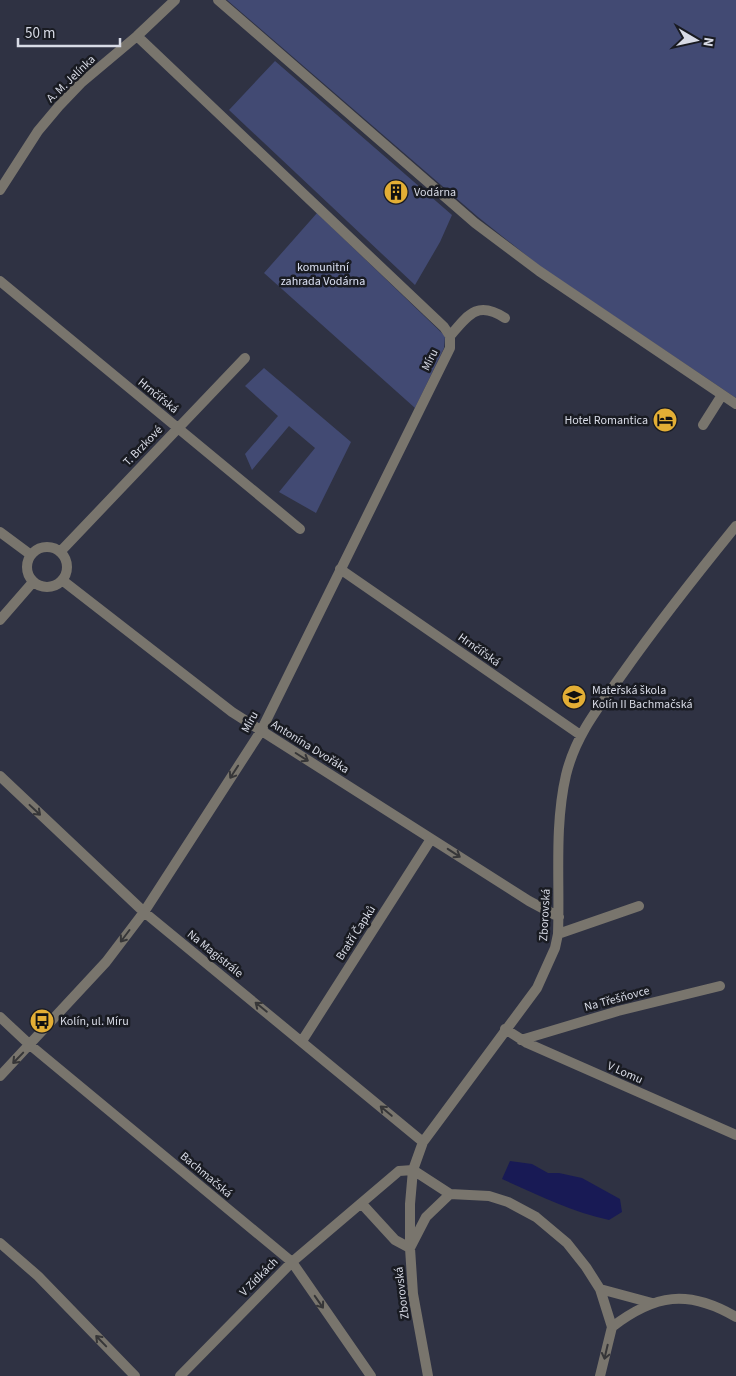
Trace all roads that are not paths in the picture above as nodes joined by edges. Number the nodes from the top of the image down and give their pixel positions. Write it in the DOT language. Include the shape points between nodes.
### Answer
graph roads {
  1 [pos="175,0"];
  2 [pos="218,0"];
  3 [pos="137,36"];
  4 [pos="0,190"];
  5 [pos="0,281"];
  6 [pos="504,318"];
  7 [pos="450,336"];
  8 [pos="245,358"];
  9 [pos="722,395"];
  10 [pos="736,404"];
  11 [pos="703,425"];
  12 [pos="178,428"];
  13 [pos="736,526"];
  14 [pos="300,529"];
  15 [pos="0,532"];
  16 [pos="60,552"];
  17 [pos="31,555"];
  18 [pos="340,569"];
  19 [pos="62,580"];
  20 [pos="33,582"];
  21 [pos="0,620"];
  22 [pos="261,731"];
  23 [pos="579,734"];
  24 [pos="0,776"];
  25 [pos="431,839"];
  26 [pos="639,906"];
  27 [pos="144,912"];
  28 [pos="559,917"];
  29 [pos="558,934"];
  30 [pos="720,986"];
  31 [pos="0,1017"];
  32 [pos="505,1029"];
  33 [pos="521,1040"];
  34 [pos="302,1041"];
  35 [pos="30,1045"];
  36 [pos="0,1076"];
  37 [pos="736,1135"];
  38 [pos="423,1142"];
  39 [pos="413,1170"];
  40 [pos="450,1194"];
  41 [pos="362,1204"];
  42 [pos="0,1243"];
  43 [pos="410,1248"];
  44 [pos="292,1262"];
  45 [pos="600,1289"];
  46 [pos="652,1303"];
  47 [pos="736,1317"];
  48 [pos="612,1327"];
  49 [pos="135,1376"];
  50 [pos="180,1376"];
  51 [pos="371,1376"];
  52 [pos="428,1376"];
  53 [pos="600,1376"];
  1 -- 3 [label="street, A. M. Jelínka"];
  2 -- 9 [label="street" via="475,223 539,271"];
  3 -- 4 [label="street, A. M. Jelínka" via="59,106 38,131"];
  3 -- 7 [label="street" via="438,321"];
  5 -- 12 [label="street, Hrnčířská"];
  6 -- 7 [label="street, Míru" via="493,310 475,311 466,316"];
  7 -- 18 [label="street, Míru" via="450,348"];
  8 -- 12 [label="street, T. Brzkové"];
  9 -- 10 [label="street"];
  9 -- 11 [label="street"];
  12 -- 14 [label="street, Hrnčířská"];
  12 -- 16 [label="street, T. Brzkové"];
  13 -- 23 [label="street, Zborovská" via="684,589"];
  15 -- 17 [label="street"];
  16 -- 17 [label="street" via="45,547"];
  16 -- 19 [label="street" via="66,563"];
  17 -- 20 [label="street" via="27,572"];
  18 -- 22 [label="street, Míru"];
  18 -- 23 [label="street, Hrnčířská"];
  19 -- 20 [label="street" via="48,587"];
  19 -- 22 [label="street, Antonína Dvořáka"];
  20 -- 21 [label="street"];
  22 -- 25 [label="street, Antonína Dvořáka, one-way"];
  22 -- 27 [label="street, Míru, one-way"];
  23 -- 28 [label="street, Zborovská" via="563,794 559,835"];
  24 -- 27 [label="street, Na Magistrále, one-way"];
  25 -- 28 [label="street, Antonína Dvořáka, one-way"];
  25 -- 34 [label="street, Bratří Čapků"];
  26 -- 29 [label="street"];
  34 -- 27 [label="street, Na Magistrále, one-way"];
  27 -- 35 [label="street, Míru, one-way" via="106,962"];
  28 -- 29 [label="street, Zborovská"];
  29 -- 32 [label="street, Zborovská" via="556,948 536,988"];
  30 -- 33 [label="street, Na Třešňovce" via="618,1011"];
  31 -- 35 [label="street, Bachmačská"];
  32 -- 33 [label="street, V Lomu"];
  32 -- 38 [label="street, Zborovská"];
  33 -- 37 [label="street, V Lomu"];
  38 -- 34 [label="street, Na Magistrále, one-way"];
  35 -- 36 [label="street, Míru, one-way"];
  35 -- 44 [label="street, Bachmačská"];
  38 -- 39 [label="street, Zborovská"];
  39 -- 40 [label="street"];
  39 -- 41 [label="street, V Zídkách" via="399,1171"];
  39 -- 43 [label="street, Zborovská"];
  40 -- 43 [label="street" via="426,1217"];
  40 -- 45 [label="street" via="489,1196 536,1217 567,1243"];
  41 -- 43 [label="street" via="396,1240"];
  41 -- 44 [label="street, V Zídkách"];
  49 -- 42 [label="street, one-way" via="38,1276"];
  43 -- 52 [label="street, Zborovská" via="413,1294"];
  44 -- 50 [label="street, V Zídkách"];
  44 -- 51 [label="street, Bachmačská, one-way"];
  45 -- 46 [label="street"];
  45 -- 48 [label="street"];
  46 -- 47 [label="street" via="693,1299"];
  46 -- 48 [label="street"];
  48 -- 53 [label="street, one-way"];
}
